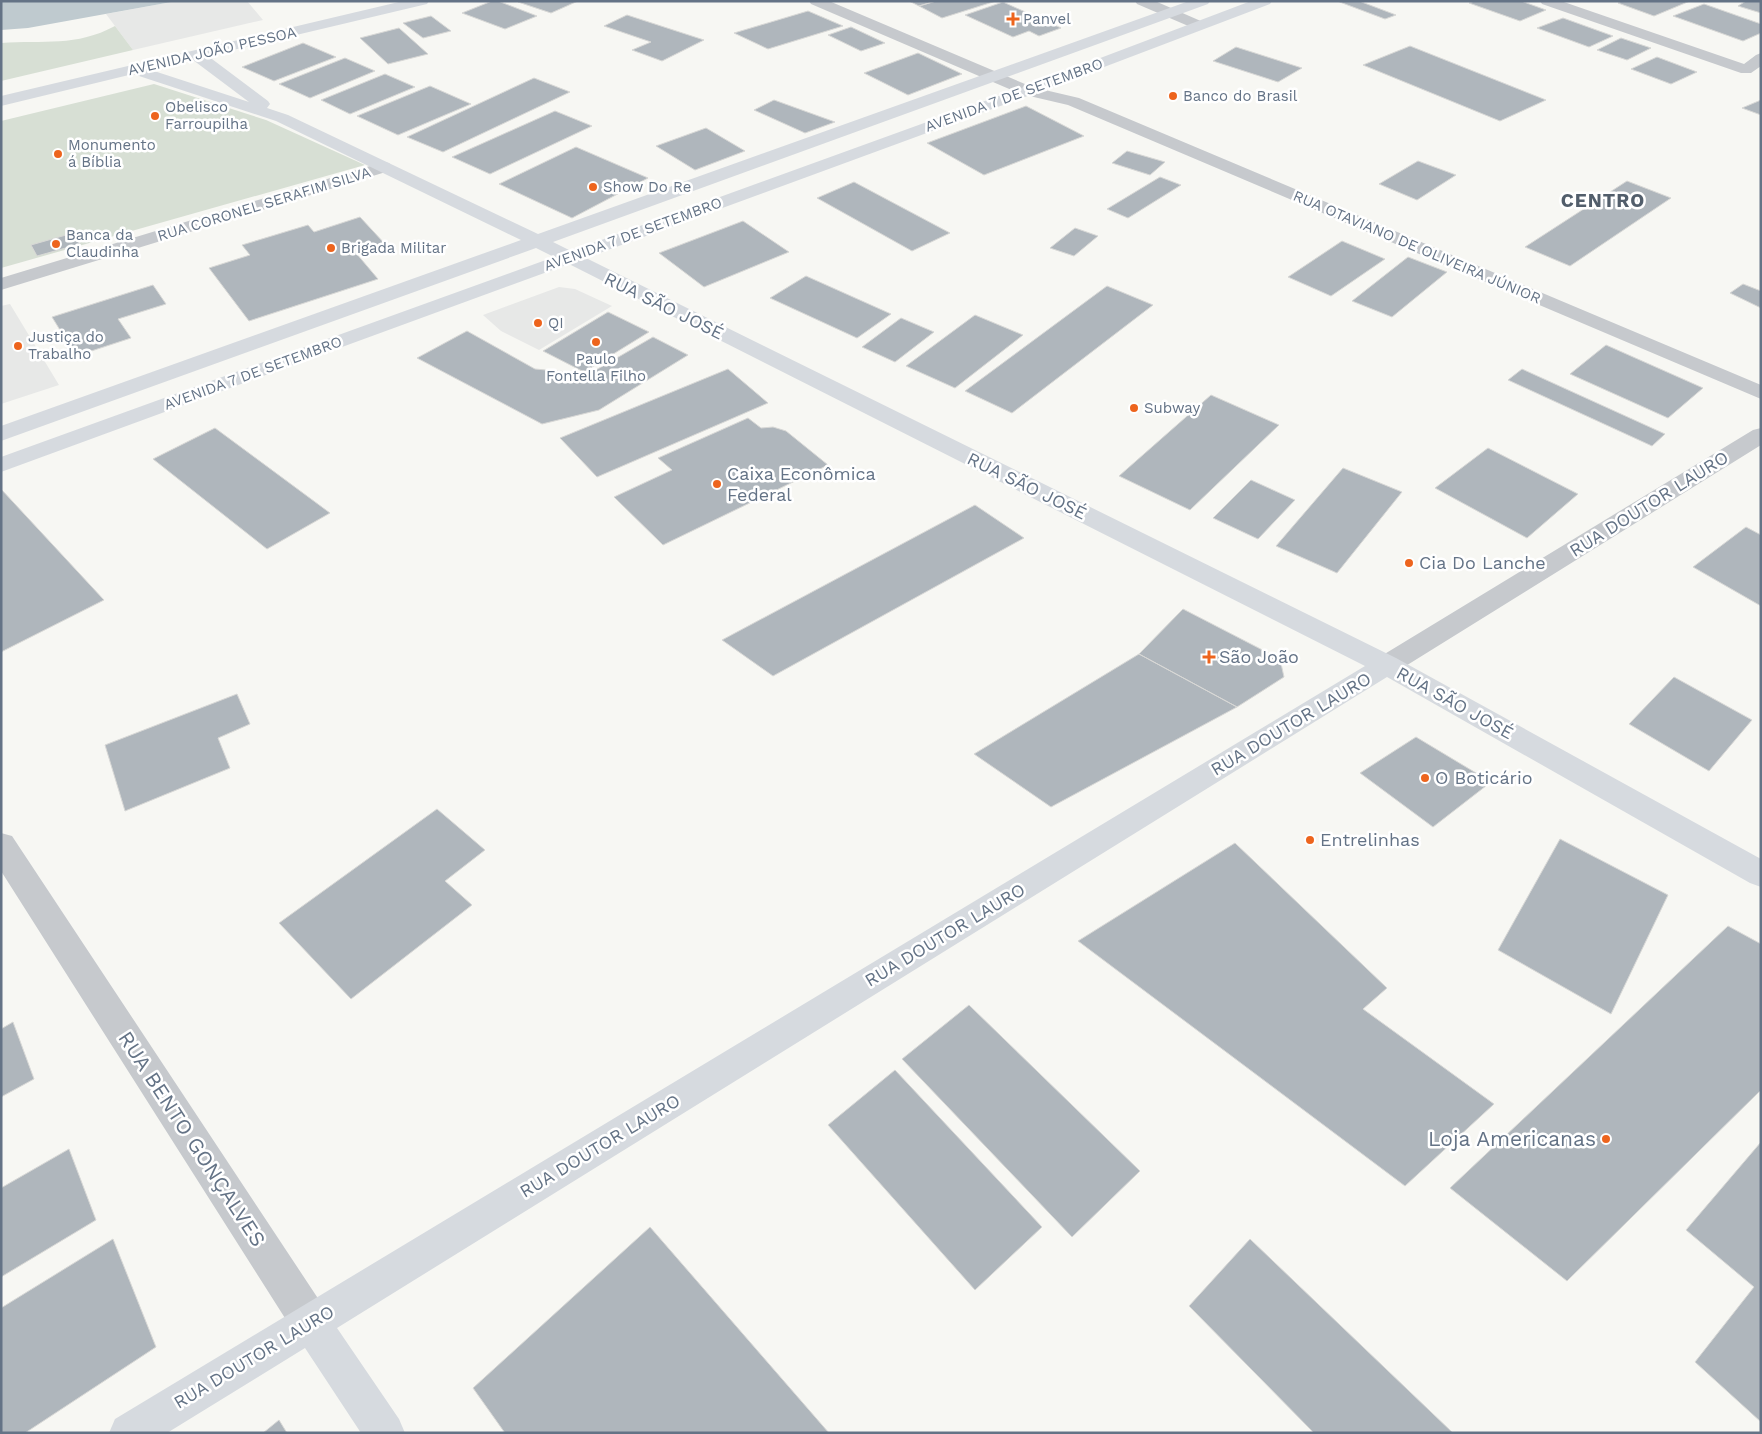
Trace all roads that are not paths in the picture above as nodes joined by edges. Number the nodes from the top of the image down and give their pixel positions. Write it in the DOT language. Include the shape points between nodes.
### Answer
graph roads {
  1 [pos="422,1"];
  2 [pos="816,1"];
  3 [pos="1142,1"];
  4 [pos="1203,1"];
  5 [pos="1265,1"];
  6 [pos="1547,1"];
  7 [pos="1170,13"];
  8 [pos="888,19"];
  9 [pos="871,25"];
  10 [pos="1198,25"];
  11 [pos="196,55"];
  12 [pos="1761,58"];
  13 [pos="133,69"];
  14 [pos="996,69"];
  15 [pos="1017,69"];
  16 [pos="1047,83"];
  17 [pos="1027,90"];
  18 [pos="1,101"];
  19 [pos="1073,101"];
  20 [pos="282,118"];
  21 [pos="808,144"];
  22 [pos="837,160"];
  23 [pos="383,167"];
  24 [pos="537,241"];
  25 [pos="568,258"];
  26 [pos="1,284"];
  27 [pos="1761,393"];
  28 [pos="1,434"];
  29 [pos="1761,435"];
  30 [pos="1,465"];
  31 [pos="1387,665"];
  32 [pos="1,845"];
  33 [pos="1761,874"];
  34 [pos="311,1323"];
  35 [pos="129,1433"];
  36 [pos="385,1433"];
  1 -- 11 [label="street, AVENIDA JOÃO PESSOA"];
  2 -- 9 [label="street, RUA OTAVIANO DE OLIVEIRA JÚNIOR"];
  3 -- 7 [label="street"];
  4 -- 7 [label="street, AVENIDA 7 DE SETEMBRO"];
  5 -- 10 [label="street, AVENIDA 7 DE SETEMBRO"];
  6 -- 12 [label="street" via="1746,70"];
  7 -- 10 [label="street"];
  7 -- 15 [label="street, AVENIDA 7 DE SETEMBRO"];
  8 -- 9 [label="street"];
  9 -- 14 [label="street, RUA OTAVIANO DE OLIVEIRA JÚNIOR"];
  10 -- 16 [label="street, AVENIDA 7 DE SETEMBRO"];
  11 -- 13 [label="street, AVENIDA JOÃO PESSOA"];
  11 -- 20 [label="street, RUA SÃO JOSÉ"];
  13 -- 18 [label="street, AVENIDA JOÃO PESSOA"];
  13 -- 20 [label="street, RUA SÃO JOSÉ"];
  14 -- 15 [label="street, AVENIDA 7 DE SETEMBRO"];
  14 -- 17 [label="street, RUA OTAVIANO DE OLIVEIRA JÚNIOR"];
  14 -- 21 [label="street, AVENIDA 7 DE SETEMBRO"];
  15 -- 16 [label="street, RUA OTAVIANO DE OLIVEIRA JÚNIOR"];
  16 -- 17 [label="street, AVENIDA 7 DE SETEMBRO"];
  16 -- 19 [label="street, RUA OTAVIANO DE OLIVEIRA JÚNIOR"];
  17 -- 19 [label="street, RUA OTAVIANO DE OLIVEIRA JÚNIOR"];
  17 -- 22 [label="street, AVENIDA 7 DE SETEMBRO"];
  19 -- 27 [label="street, RUA OTAVIANO DE OLIVEIRA JÚNIOR"];
  20 -- 23 [label="street, RUA SÃO JOSÉ"];
  21 -- 22 [label="street"];
  21 -- 24 [label="street, AVENIDA 7 DE SETEMBRO"];
  22 -- 25 [label="street, AVENIDA 7 DE SETEMBRO"];
  23 -- 24 [label="street, RUA SÃO JOSÉ"];
  23 -- 26 [label="street, RUA CORONEL SERAFIM SILVA"];
  24 -- 25 [label="street, RUA SÃO JOSÉ"];
  24 -- 28 [label="street, AVENIDA 7 DE SETEMBRO"];
  25 -- 30 [label="street, AVENIDA 7 DE SETEMBRO"];
  25 -- 31 [label="street, RUA SÃO JOSÉ"];
  29 -- 31 [label="street, RUA DOUTOR LAURO"];
  31 -- 33 [label="street, RUA SÃO JOSÉ"];
  31 -- 34 [label="street, RUA DOUTOR LAURO"];
  32 -- 34 [label="street, RUA BENTO GONÇALVES"];
  34 -- 35 [label="street, RUA DOUTOR LAURO"];
  34 -- 36 [label="street, RUA BENTO GONÇALVES"];
}
